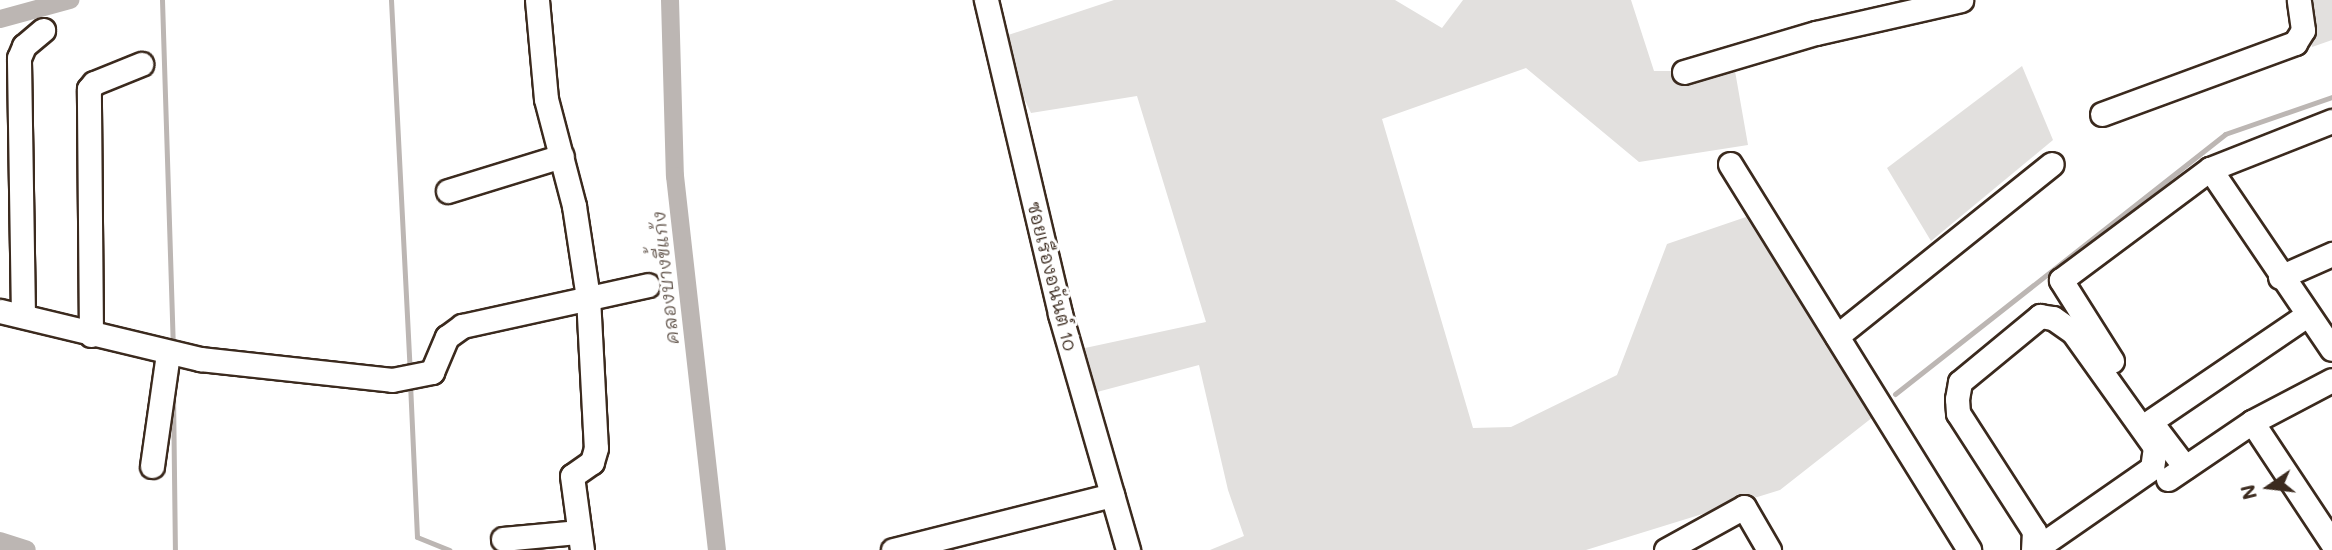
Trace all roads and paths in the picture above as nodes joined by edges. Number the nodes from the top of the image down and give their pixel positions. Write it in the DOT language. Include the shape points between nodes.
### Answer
graph roads {
  1 [pos="537,0"];
  2 [pos="986,0"];
  3 [pos="1961,0"];
  4 [pos="2299,0"];
  5 [pos="43,30"];
  6 [pos="141,65"];
  7 [pos="1684,72"];
  8 [pos="2102,114"];
  9 [pos="2332,121"];
  10 [pos="562,156"];
  11 [pos="1730,164"];
  12 [pos="2052,164"];
  13 [pos="2210,169"];
  14 [pos="448,191"];
  15 [pos="2332,254"];
  16 [pos="2280,277"];
  17 [pos="648,285"];
  18 [pos="588,297"];
  19 [pos="0,311"];
  20 [pos="2307,315"];
  21 [pos="23,316"];
  22 [pos="91,335"];
  23 [pos="1837,335"];
  24 [pos="2332,349"];
  25 [pos="168,354"];
  26 [pos="2332,380"];
  27 [pos="2151,421"];
  28 [pos="2252,422"];
  29 [pos="152,466"];
  30 [pos="1112,495"];
  31 [pos="503,539"];
  32 [pos="580,541"];
  33 [pos="2332,543"];
  34 [pos="926,546"];
  35 [pos="2035,549"];
  36 [pos="893,550"];
  37 [pos="1128,550"];
  38 [pos="1666,550"];
  39 [pos="1769,550"];
  40 [pos="1969,550"];
  1 -- 10 [label="street" via="546,99"];
  2 -- 30 [label="street, ซอยเรืองอนันต์ 10" via="1060,314"];
  3 -- 7 [label="street" via="1816,33"];
  4 -- 8 [label="street" via="2303,30 2295,43"];
  5 -- 21 [label="street" via="24,46 19,58"];
  6 -- 22 [label="street" via="89,89"];
  9 -- 13 [label="street"];
  10 -- 14 [label="street"];
  10 -- 18 [label="street"];
  11 -- 23 [label="street"];
  12 -- 23 [label="street"];
  13 -- 16 [label="street"];
  13 -- 27 [label="street" via="2146,212 2060,281"];
  15 -- 16 [label="street"];
  16 -- 20 [label="street"];
  17 -- 18 [label="street"];
  18 -- 25 [label="street" via="462,326 447,337 438,363 423,376 368,381"];
  18 -- 32 [label="street" via="596,448 592,462 572,475"];
  19 -- 21 [label="street"];
  20 -- 24 [label="street"];
  20 -- 27 [label="street"];
  21 -- 22 [label="street"];
  22 -- 25 [label="street"];
  23 -- 40 [label="street"];
  25 -- 29 [label="street"];
  26 -- 28 [label="street"];
  27 -- 28 [label="street" via="2176,473"];
  28 -- 33 [label="street"];
  30 -- 34 [label="street" via="960,531"];
  30 -- 37 [label="street, ซอยเรืองอนันต์ 10"];
  31 -- 32 [label="street"];
  34 -- 36 [label="street"];
  35 -- 35 [label="street" via="2152,468 2155,447 2073,332 2053,317 2040,317 1960,383 1956,399 1958,414 2034,531"];
  38 -- 39 [label="street" via="1744,508"];
}
